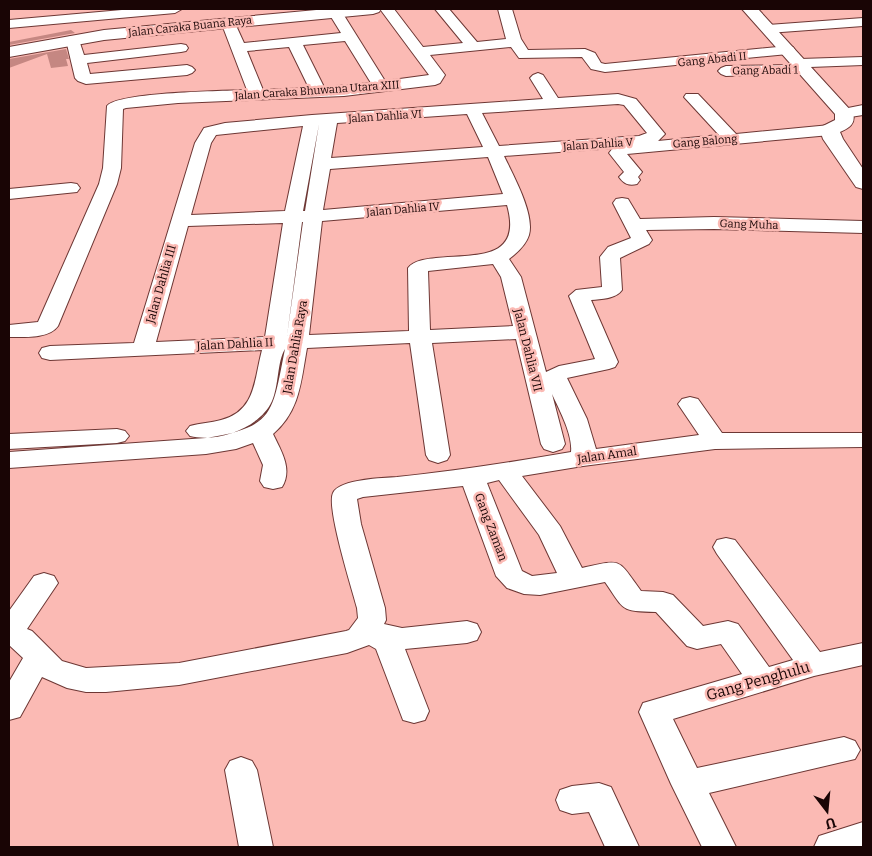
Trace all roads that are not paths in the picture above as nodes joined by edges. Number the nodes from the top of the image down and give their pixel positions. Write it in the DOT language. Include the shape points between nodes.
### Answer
graph roads {
  1 [pos="175,9"];
  2 [pos="373,9"];
  3 [pos="387,9"];
  4 [pos="442,9"];
  5 [pos="505,9"];
  6 [pos="750,9"];
  7 [pos="335,12"];
  8 [pos="228,22"];
  9 [pos="863,22"];
  10 [pos="9,24"];
  11 [pos="176,28"];
  12 [pos="768,29"];
  13 [pos="349,36"];
  14 [pos="73,40"];
  15 [pos="294,42"];
  16 [pos="473,46"];
  17 [pos="181,48"];
  18 [pos="238,48"];
  19 [pos="9,52"];
  20 [pos="419,52"];
  21 [pos="824,52"];
  22 [pos="796,59"];
  23 [pos="78,60"];
  24 [pos="527,60"];
  25 [pos="863,61"];
  26 [pos="187,70"];
  27 [pos="726,71"];
  28 [pos="380,87"];
  29 [pos="319,92"];
  30 [pos="257,95"];
  31 [pos="692,97"];
  32 [pos="192,98"];
  33 [pos="630,102"];
  34 [pos="553,103"];
  35 [pos="472,110"];
  36 [pos="863,110"];
  37 [pos="844,113"];
  38 [pos="321,120"];
  39 [pos="216,129"];
  40 [pos="831,134"];
  41 [pos="731,138"];
  42 [pos="771,145"];
  43 [pos="494,152"];
  44 [pos="322,164"];
  45 [pos="631,180"];
  46 [pos="863,183"];
  47 [pos="71,188"];
  48 [pos="9,194"];
  49 [pos="513,199"];
  50 [pos="622,203"];
  51 [pos="303,216"];
  52 [pos="180,221"];
  53 [pos="634,225"];
  54 [pos="863,227"];
  55 [pos="498,258"];
  56 [pos="9,331"];
  57 [pos="523,332"];
  58 [pos="420,337"];
  59 [pos="298,341"];
  60 [pos="275,342"];
  61 [pos="143,348"];
  62 [pos="50,353"];
  63 [pos="690,404"];
  64 [pos="260,432"];
  65 [pos="863,440"];
  66 [pos="716,441"];
  67 [pos="9,442"];
  68 [pos="552,444"];
  69 [pos="438,456"];
  70 [pos="583,458"];
  71 [pos="9,460"];
  72 [pos="506,472"];
  73 [pos="472,478"];
  74 [pos="273,481"];
  75 [pos="726,547"];
  76 [pos="574,579"];
  77 [pos="44,582"];
  78 [pos="367,630"];
  79 [pos="467,632"];
  80 [pos="9,633"];
  81 [pos="863,654"];
  82 [pos="40,657"];
  83 [pos="814,665"];
  84 [pos="762,680"];
  85 [pos="9,708"];
  86 [pos="414,711"];
  87 [pos="844,750"];
  88 [pos="241,770"];
  89 [pos="688,784"];
  90 [pos="572,800"];
  91 [pos="863,837"];
  92 [pos="256,847"];
  93 [pos="622,847"];
  94 [pos="719,847"];
  95 [pos="831,847"];
  1 -- 10 [label="street"];
  1 -- 11 [label="street"];
  2 -- 7 [label="street, Jalan Caraka Buana Raya"];
  3 -- 20 [label="street"];
  4 -- 16 [label="street"];
  5 -- 24 [label="street"];
  6 -- 12 [label="street"];
  7 -- 8 [label="street, Jalan Caraka Buana Raya"];
  7 -- 13 [label="street"];
  8 -- 11 [label="street, Jalan Caraka Buana Raya"];
  8 -- 18 [label="street"];
  9 -- 12 [label="street"];
  11 -- 14 [label="street, Jalan Caraka Buana Raya"];
  11 -- 17 [label="street"];
  12 -- 22 [label="street"];
  13 -- 15 [label="street"];
  13 -- 28 [label="street"];
  14 -- 19 [label="street, Jalan Caraka Buana Raya"];
  14 -- 23 [label="street"];
  15 -- 18 [label="street"];
  15 -- 29 [label="street"];
  16 -- 20 [label="street, Gang Abadi II"];
  16 -- 24 [label="street, Gang Abadi II"];
  17 -- 23 [label="street"];
  17 -- 26 [label="street"];
  18 -- 30 [label="street"];
  20 -- 28 [label="street, Jalan Caraka Bhuwana Utara XIII" via="438,75 435,80"];
  21 -- 22 [label="street"];
  22 -- 24 [label="street, Gang Abadi II" via="601,68 585,53"];
  22 -- 25 [label="street"];
  22 -- 27 [label="street, Gang Abadi 1"];
  22 -- 37 [label="street"];
  23 -- 26 [label="street" via="86,79"];
  24 -- 34 [label="street"];
  26 -- 32 [label="street"];
  28 -- 29 [label="street, Jalan Caraka Bhuwana Utara XIII"];
  29 -- 30 [label="street, Jalan Caraka Bhuwana Utara XIII"];
  30 -- 32 [label="street, Jalan Caraka Bhuwana Utara XIII"];
  31 -- 41 [label="street"];
  32 -- 56 [label="street, Jalan Caraka Bhuwana Utara XIII" via="116,106 108,184 47,326"];
  33 -- 34 [label="street, Jalan Dahlia VI" via="618,99"];
  33 -- 43 [label="street, Jalan Dahlia V" via="656,136 639,141"];
  34 -- 35 [label="street, Jalan Dahlia VI"];
  35 -- 38 [label="street, Jalan Dahlia VI"];
  35 -- 43 [label="street"];
  36 -- 37 [label="street"];
  37 -- 40 [label="street" via="843,123"];
  38 -- 39 [label="street, Jalan Dahlia VI"];
  38 -- 44 [label="street, Jalan Dahlia Raya"];
  38 -- 51 [label="street, Jalan Dahlia Raya"];
  39 -- 52 [label="street, Jalan Dahlia III" via="206,137"];
  40 -- 41 [label="street, Gang Balong"];
  40 -- 42 [label="street"];
  40 -- 46 [label="street"];
  41 -- 45 [label="street, Gang Balong" via="621,149 618,153 633,172 628,177"];
  43 -- 44 [label="street"];
  43 -- 49 [label="street"];
  44 -- 51 [label="street, Jalan Dahlia Raya"];
  47 -- 48 [label="street"];
  49 -- 51 [label="street, Jalan Dahlia IV"];
  49 -- 55 [label="street" via="522,224 520,234"];
  50 -- 53 [label="street"];
  51 -- 52 [label="street"];
  51 -- 59 [label="street, Jalan Dahlia Raya"];
  51 -- 60 [label="street, Jalan Dahlia Raya"];
  52 -- 61 [label="street, Jalan Dahlia III"];
  53 -- 54 [label="street, Gang Muha" via="714,222"];
  53 -- 70 [label="street" via="642,240 615,251 610,257 612,290 580,296 607,362 566,370 555,376 575,419 584,447"];
  55 -- 57 [label="street, Jalan Dahlia VII" via="511,277"];
  55 -- 58 [label="street" via="418,268"];
  57 -- 58 [label="street, Jalan Dahlia II"];
  57 -- 68 [label="street, Jalan Dahlia VII"];
  58 -- 59 [label="street, Jalan Dahlia II"];
  58 -- 69 [label="street"];
  59 -- 60 [label="street, Jalan Dahlia II"];
  59 -- 64 [label="street, Jalan Dahlia Raya" via="285,403 276,419"];
  60 -- 61 [label="street, Jalan Dahlia II"];
  60 -- 67 [label="street, Jalan Dahlia Raya" via="261,400 253,413 225,427"];
  61 -- 62 [label="street, Jalan Dahlia II"];
  63 -- 66 [label="street"];
  64 -- 71 [label="street, Jalan Dahlia Raya" via="236,441 206,446"];
  64 -- 74 [label="street" via="275,465"];
  65 -- 66 [label="street, Jalan Amal"];
  66 -- 70 [label="street, Jalan Amal"];
  70 -- 72 [label="street, Jalan Amal"];
  72 -- 73 [label="street, Jalan Amal"];
  72 -- 76 [label="street" via="551,532"];
  73 -- 76 [label="street, Gang Zaman" via="510,576 521,585 531,586"];
  73 -- 78 [label="street, Jalan Amal" via="352,490 344,495 348,524 371,608 372,620"];
  75 -- 83 [label="street"];
  76 -- 84 [label="street" via="612,571 633,601 663,602 697,638 728,632"];
  77 -- 80 [label="street"];
  78 -- 79 [label="street" via="402,639"];
  78 -- 82 [label="street" via="359,638 347,642 179,674 115,680 67,676 52,669"];
  78 -- 86 [label="street" via="388,642"];
  80 -- 82 [label="street" via="22,639"];
  81 -- 83 [label="street, Gang Penghulu"];
  82 -- 85 [label="street"];
  83 -- 84 [label="street, Gang Penghulu"];
  84 -- 89 [label="street, Gang Penghulu" via="654,712"];
  87 -- 89 [label="street"];
  88 -- 92 [label="street"];
  89 -- 94 [label="street"];
  90 -- 93 [label="street" via="599,797"];
  91 -- 95 [label="street"];
}
